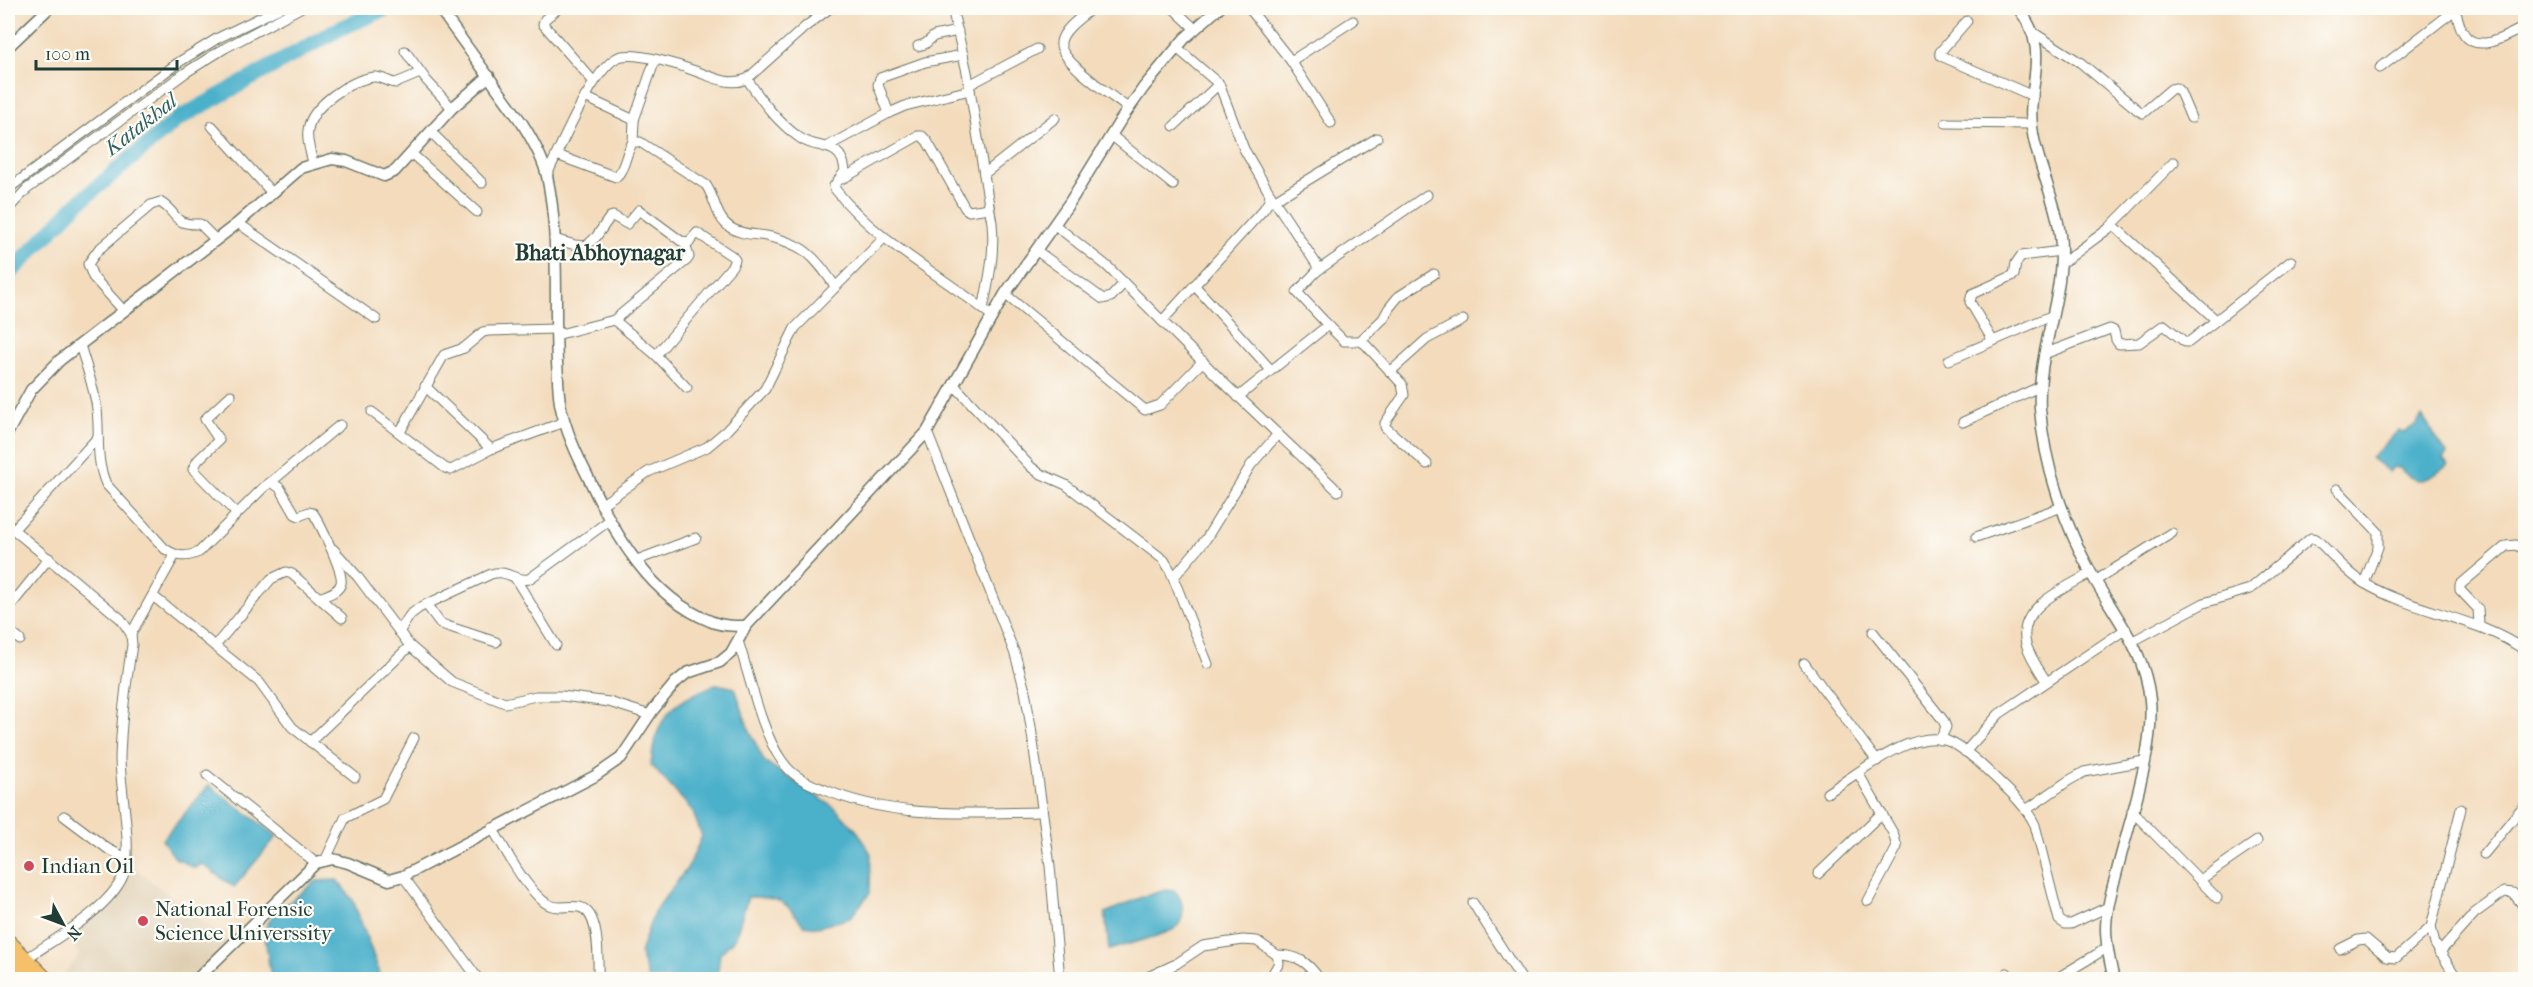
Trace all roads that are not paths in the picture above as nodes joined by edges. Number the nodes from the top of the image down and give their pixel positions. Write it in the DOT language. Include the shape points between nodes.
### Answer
graph roads {
  1 [pos="280,8"];
  2 [pos="300,8"];
  3 [pos="439,8"];
  4 [pos="559,8"];
  5 [pos="830,8"];
  6 [pos="952,8"];
  7 [pos="1092,8"];
  8 [pos="1173,8"];
  9 [pos="1219,8"];
  10 [pos="1249,8"];
  11 [pos="2018,8"];
  12 [pos="2454,9"];
  13 [pos="42,10"];
  14 [pos="1353,21"];
  15 [pos="1967,21"];
  16 [pos="2526,26"];
  17 [pos="1194,28"];
  18 [pos="958,31"];
  19 [pos="2034,33"];
  20 [pos="918,46"];
  21 [pos="8,47"];
  22 [pos="1177,48"];
  23 [pos="1036,49"];
  24 [pos="405,51"];
  25 [pos="963,56"];
  26 [pos="655,60"];
  27 [pos="1290,61"];
  28 [pos="2380,68"];
  29 [pos="420,73"];
  30 [pos="489,76"];
  31 [pos="747,79"];
  32 [pos="594,82"];
  33 [pos="1219,84"];
  34 [pos="970,88"];
  35 [pos="2033,96"];
  36 [pos="585,97"];
  37 [pos="452,108"];
  38 [pos="1129,109"];
  39 [pos="889,112"];
  40 [pos="1055,118"];
  41 [pos="2191,118"];
  42 [pos="634,120"];
  43 [pos="1330,123"];
  44 [pos="1946,123"];
  45 [pos="2032,124"];
  46 [pos="212,126"];
  47 [pos="1174,126"];
  48 [pos="431,132"];
  49 [pos="1112,135"];
  50 [pos="1377,138"];
  51 [pos="633,142"];
  52 [pos="828,146"];
  53 [pos="412,154"];
  54 [pos="557,155"];
  55 [pos="2174,162"];
  56 [pos="313,163"];
  57 [pos="984,174"];
  58 [pos="547,175"];
  59 [pos="837,182"];
  60 [pos="482,183"];
  61 [pos="1173,185"];
  62 [pos="8,189"];
  63 [pos="272,193"];
  64 [pos="1427,195"];
  65 [pos="1272,197"];
  66 [pos="990,207"];
  67 [pos="8,209"];
  68 [pos="477,212"];
  69 [pos="238,223"];
  70 [pos="1055,225"];
  71 [pos="2113,225"];
  72 [pos="885,237"];
  73 [pos="554,239"];
  74 [pos="216,240"];
  75 [pos="685,243"];
  76 [pos="1037,251"];
  77 [pos="2061,251"];
  78 [pos="2291,261"];
  79 [pos="2061,264"];
  80 [pos="1317,271"];
  81 [pos="1434,274"];
  82 [pos="1124,283"];
  83 [pos="1194,285"];
  84 [pos="835,286"];
  85 [pos="1005,294"];
  86 [pos="124,311"];
  87 [pos="987,312"];
  88 [pos="2051,316"];
  89 [pos="376,319"];
  90 [pos="614,320"];
  91 [pos="1463,320"];
  92 [pos="2216,320"];
  93 [pos="1162,321"];
  94 [pos="1326,323"];
  95 [pos="556,332"];
  96 [pos="1360,341"];
  97 [pos="1993,341"];
  98 [pos="80,345"];
  99 [pos="2044,354"];
  100 [pos="656,355"];
  101 [pos="1949,360"];
  102 [pos="1203,361"];
  103 [pos="1271,370"];
  104 [pos="1390,372"];
  105 [pos="954,385"];
  106 [pos="425,386"];
  107 [pos="2041,386"];
  108 [pos="687,388"];
  109 [pos="231,395"];
  110 [pos="1238,397"];
  111 [pos="372,412"];
  112 [pos="1963,422"];
  113 [pos="564,423"];
  114 [pos="340,425"];
  115 [pos="8,432"];
  116 [pos="400,432"];
  117 [pos="927,432"];
  118 [pos="1278,434"];
  119 [pos="98,436"];
  120 [pos="491,449"];
  121 [pos="1427,464"];
  122 [pos="271,482"];
  123 [pos="2337,489"];
  124 [pos="1338,492"];
  125 [pos="601,505"];
  126 [pos="2062,507"];
  127 [pos="236,513"];
  128 [pos="610,520"];
  129 [pos="11,527"];
  130 [pos="2172,533"];
  131 [pos="1976,537"];
  132 [pos="696,538"];
  133 [pos="328,543"];
  134 [pos="2526,550"];
  135 [pos="176,555"];
  136 [pos="49,558"];
  137 [pos="637,561"];
  138 [pos="513,576"];
  139 [pos="1174,577"];
  140 [pos="2093,577"];
  141 [pos="2364,583"];
  142 [pos="153,596"];
  143 [pos="319,598"];
  144 [pos="426,604"];
  145 [pos="8,609"];
  146 [pos="342,618"];
  147 [pos="2479,625"];
  148 [pos="746,626"];
  149 [pos="2126,629"];
  150 [pos="8,630"];
  151 [pos="399,632"];
  152 [pos="1873,632"];
  153 [pos="131,634"];
  154 [pos="20,640"];
  155 [pos="738,641"];
  156 [pos="2133,641"];
  157 [pos="496,642"];
  158 [pos="556,645"];
  159 [pos="215,646"];
  160 [pos="410,646"];
  161 [pos="2526,651"];
  162 [pos="1804,663"];
  163 [pos="1208,664"];
  164 [pos="2046,681"];
  165 [pos="650,715"];
  166 [pos="414,738"];
  167 [pos="1940,740"];
  168 [pos="310,741"];
  169 [pos="1965,752"];
  170 [pos="1877,761"];
  171 [pos="2144,761"];
  172 [pos="1858,773"];
  173 [pos="207,774"];
  174 [pos="355,777"];
  175 [pos="1827,793"];
  176 [pos="2526,803"];
  177 [pos="2461,809"];
  178 [pos="2026,810"];
  179 [pos="2132,811"];
  180 [pos="1040,812"];
  181 [pos="1882,813"];
  182 [pos="64,816"];
  183 [pos="492,828"];
  184 [pos="2257,841"];
  185 [pos="2484,854"];
  186 [pos="128,859"];
  187 [pos="321,862"];
  188 [pos="1818,874"];
  189 [pos="403,876"];
  190 [pos="2200,880"];
  191 [pos="2217,898"];
  192 [pos="1868,901"];
  193 [pos="1473,903"];
  194 [pos="2108,907"];
  195 [pos="2526,909"];
  196 [pos="2432,927"];
  197 [pos="8,940"];
  198 [pos="2107,948"];
  199 [pos="2340,949"];
  200 [pos="2439,953"];
  201 [pos="1277,955"];
  202 [pos="26,959"];
  203 [pos="8,960"];
  204 [pos="28,980"];
  205 [pos="47,980"];
  206 [pos="196,980"];
  207 [pos="479,980"];
  208 [pos="598,980"];
  209 [pos="1060,980"];
  210 [pos="1141,980"];
  211 [pos="1269,980"];
  212 [pos="1320,980"];
  213 [pos="1522,980"];
  214 [pos="2054,980"];
  215 [pos="2114,980"];
  216 [pos="2458,980"];
  1 -- 62 [label="street" via="179,62"];
  2 -- 67 [label="street" via="176,79 27,189"];
  3 -- 30 [label="street"];
  4 -- 32 [label="street" via="543,24"];
  5 -- 31 [label="street"];
  6 -- 18 [label="street"];
  7 -- 38 [label="street" via="1065,34 1060,48 1072,64"];
  8 -- 17 [label="street"];
  9 -- 17 [label="street"];
  10 -- 27 [label="street"];
  11 -- 19 [label="street"];
  12 -- 16 [label="street" via="2463,33 2478,43 2500,39"];
  12 -- 28 [label="street"];
  13 -- 21 [label="street"];
  14 -- 27 [label="street"];
  15 -- 35 [label="street" via="1943,47 1941,57"];
  17 -- 22 [label="street"];
  18 -- 20 [label="street" via="934,36"];
  18 -- 25 [label="street"];
  19 -- 35 [label="street" via="2037,59"];
  19 -- 41 [label="street" via="2081,63 2143,113 2176,88"];
  22 -- 33 [label="street"];
  22 -- 38 [label="street"];
  23 -- 34 [label="street"];
  24 -- 29 [label="street"];
  25 -- 34 [label="street"];
  25 -- 39 [label="street" via="925,62 880,78 878,85"];
  26 -- 31 [label="street" via="728,83"];
  26 -- 32 [label="street" via="621,56 611,61"];
  26 -- 42 [label="street"];
  27 -- 43 [label="street"];
  29 -- 37 [label="street"];
  29 -- 56 [label="street" via="396,83 369,78 322,104 308,128"];
  30 -- 37 [label="street"];
  30 -- 58 [label="street" via="533,141"];
  31 -- 52 [label="street" via="771,111 801,140"];
  32 -- 36 [label="street"];
  33 -- 47 [label="street"];
  33 -- 65 [label="street" via="1244,149"];
  34 -- 39 [label="street"];
  34 -- 57 [label="street"];
  35 -- 45 [label="street"];
  36 -- 42 [label="street"];
  36 -- 54 [label="street"];
  37 -- 48 [label="street"];
  38 -- 49 [label="street"];
  39 -- 52 [label="street"];
  40 -- 57 [label="street"];
  42 -- 51 [label="street"];
  44 -- 45 [label="street"];
  45 -- 77 [label="street" via="2059,226"];
  46 -- 63 [label="street"];
  48 -- 53 [label="street"];
  48 -- 60 [label="street"];
  49 -- 61 [label="street"];
  49 -- 70 [label="street"];
  50 -- 65 [label="street"];
  51 -- 54 [label="street" via="621,173 615,177"];
  51 -- 84 [label="street" via="640,142 706,185 717,213 731,228 803,248"];
  52 -- 59 [label="street" via="845,166"];
  53 -- 56 [label="street" via="384,176 346,160"];
  53 -- 68 [label="street"];
  54 -- 58 [label="street"];
  55 -- 71 [label="street"];
  56 -- 63 [label="street" via="301,168"];
  57 -- 66 [label="street"];
  58 -- 73 [label="street"];
  59 -- 66 [label="street" via="922,136 965,208 969,211"];
  59 -- 72 [label="street" via="834,186 838,193"];
  63 -- 69 [label="street"];
  64 -- 80 [label="street"];
  65 -- 80 [label="street" via="1317,265"];
  65 -- 83 [label="street"];
  66 -- 87 [label="street" via="994,243"];
  69 -- 74 [label="street"];
  69 -- 89 [label="street"];
  70 -- 76 [label="street"];
  70 -- 82 [label="street"];
  71 -- 79 [label="street"];
  71 -- 92 [label="street"];
  72 -- 84 [label="street"];
  72 -- 87 [label="street"];
  73 -- 75 [label="street" via="586,246 610,217 627,224 639,210"];
  73 -- 95 [label="street"];
  74 -- 86 [label="street"];
  74 -- 86 [label="street" via="200,224 179,221 160,202 151,205 98,250 88,264 93,277"];
  75 -- 90 [label="street" via="687,260"];
  75 -- 100 [label="street" via="697,233 735,260"];
  76 -- 82 [label="street" via="1103,300"];
  76 -- 85 [label="street"];
  77 -- 79 [label="street"];
  77 -- 97 [label="street" via="2021,256 2014,275 1972,294 1970,302"];
  78 -- 92 [label="street"];
  79 -- 88 [label="street"];
  80 -- 94 [label="street" via="1297,292"];
  81 -- 96 [label="street" via="1398,297 1383,319"];
  82 -- 93 [label="street"];
  83 -- 93 [label="street"];
  83 -- 103 [label="street"];
  84 -- 125 [label="street" via="795,328 765,388 726,431 706,447 648,472"];
  85 -- 87 [label="street"];
  85 -- 102 [label="street" via="1145,410 1160,405"];
  86 -- 98 [label="street"];
  87 -- 105 [label="street"];
  88 -- 97 [label="street"];
  88 -- 99 [label="street"];
  90 -- 95 [label="street"];
  90 -- 100 [label="street"];
  91 -- 104 [label="street" via="1427,339"];
  92 -- 99 [label="street" via="2189,342 2164,325 2139,343 2119,344 2110,329"];
  93 -- 102 [label="street"];
  94 -- 96 [label="street" via="1344,341"];
  94 -- 103 [label="street" via="1324,329"];
  95 -- 106 [label="street" via="483,333 464,348 444,355"];
  95 -- 113 [label="street"];
  96 -- 104 [label="street"];
  97 -- 101 [label="street"];
  98 -- 115 [label="street" via="31,390"];
  98 -- 119 [label="street" via="94,392"];
  99 -- 107 [label="street"];
  100 -- 108 [label="street"];
  102 -- 110 [label="street"];
  103 -- 110 [label="street"];
  104 -- 121 [label="street" via="1402,384 1404,395 1385,427"];
  105 -- 117 [label="street"];
  105 -- 139 [label="street" via="1031,467 1066,485 1157,553"];
  106 -- 116 [label="street"];
  106 -- 120 [label="street"];
  107 -- 112 [label="street"];
  107 -- 126 [label="street" via="2043,432"];
  109 -- 127 [label="street" via="205,419 219,440 193,469"];
  110 -- 118 [label="street"];
  111 -- 116 [label="street"];
  113 -- 120 [label="street"];
  113 -- 125 [label="street"];
  114 -- 122 [label="street"];
  116 -- 120 [label="street" via="451,470"];
  117 -- 148 [label="street"];
  117 -- 180 [label="street" via="1015,654 1025,691"];
  118 -- 124 [label="street"];
  118 -- 139 [label="street" via="1251,465 1206,539"];
  119 -- 129 [label="street"];
  119 -- 135 [label="street" via="98,458 105,483 165,549"];
  122 -- 127 [label="street"];
  122 -- 133 [label="street" via="295,514 313,513"];
  123 -- 141 [label="street" via="2378,532 2378,547"];
  125 -- 128 [label="street"];
  126 -- 131 [label="street"];
  126 -- 140 [label="street"];
  127 -- 135 [label="street" via="199,552 186,558"];
  128 -- 137 [label="street"];
  128 -- 138 [label="street" via="529,579"];
  129 -- 136 [label="street"];
  130 -- 140 [label="street"];
  132 -- 137 [label="street"];
  133 -- 143 [label="street" via="342,578 334,592"];
  133 -- 151 [label="street"];
  134 -- 147 [label="street" via="2516,544 2506,546 2460,585 2478,609"];
  135 -- 142 [label="street"];
  136 -- 145 [label="street"];
  136 -- 153 [label="street" via="121,619"];
  137 -- 148 [label="street" via="657,585 694,614 712,622"];
  138 -- 144 [label="street" via="501,571 490,574"];
  138 -- 158 [label="street"];
  139 -- 163 [label="street"];
  140 -- 149 [label="street"];
  140 -- 164 [label="street" via="2036,608 2026,626 2027,647"];
  141 -- 147 [label="street"];
  141 -- 156 [label="street" via="2316,538 2311,538 2250,589 2204,603"];
  142 -- 153 [label="street"];
  142 -- 159 [label="street"];
  143 -- 146 [label="street"];
  143 -- 159 [label="street" via="292,574 278,574"];
  144 -- 151 [label="street" via="410,615"];
  144 -- 157 [label="street" via="447,626"];
  147 -- 161 [label="street"];
  148 -- 155 [label="street"];
  149 -- 156 [label="street"];
  149 -- 164 [label="street"];
  150 -- 154 [label="street"];
  151 -- 160 [label="street"];
  152 -- 167 [label="street" via="1943,720 1946,727"];
  153 -- 186 [label="street" via="120,761"];
  155 -- 165 [label="street" via="720,662 687,673 676,682"];
  155 -- 180 [label="street" via="770,742 794,775 857,802 911,812"];
  156 -- 171 [label="street" via="2150,700"];
  159 -- 168 [label="street" via="259,682 292,727"];
  160 -- 165 [label="street" via="452,682 497,701 562,696 609,702"];
  160 -- 168 [label="street"];
  162 -- 170 [label="street"];
  164 -- 169 [label="street" via="1999,714"];
  165 -- 183 [label="street" via="621,758 608,768"];
  166 -- 187 [label="street" via="387,794 374,806 345,819"];
  167 -- 169 [label="street"];
  167 -- 170 [label="street" via="1918,740"];
  168 -- 174 [label="street"];
  169 -- 178 [label="street"];
  170 -- 172 [label="street"];
  171 -- 178 [label="street" via="2084,772"];
  171 -- 179 [label="street"];
  172 -- 175 [label="street"];
  172 -- 181 [label="street"];
  173 -- 187 [label="street"];
  176 -- 185 [label="street"];
  177 -- 196 [label="street"];
  178 -- 194 [label="street" via="2035,825 2059,920 2071,924"];
  179 -- 190 [label="street"];
  179 -- 194 [label="street"];
  180 -- 209 [label="street" via="1050,866"];
  181 -- 188 [label="street"];
  181 -- 192 [label="street" via="1897,848"];
  182 -- 186 [label="street"];
  183 -- 189 [label="street"];
  183 -- 208 [label="street" via="545,902 555,908 579,907 591,915"];
  184 -- 190 [label="street"];
  186 -- 202 [label="street" via="113,892"];
  187 -- 189 [label="street" via="348,862 389,880"];
  187 -- 206 [label="street"];
  189 -- 207 [label="street"];
  190 -- 191 [label="street"];
  193 -- 213 [label="street"];
  194 -- 198 [label="street"];
  195 -- 200 [label="street" via="2513,893 2504,892 2475,913"];
  196 -- 199 [label="street" via="2396,958 2387,957 2366,939"];
  196 -- 200 [label="street" via="2431,936"];
  197 -- 202 [label="main road"];
  198 -- 214 [label="street"];
  198 -- 215 [label="street"];
  200 -- 216 [label="street"];
  201 -- 210 [label="street" via="1257,941 1203,946"];
  201 -- 211 [label="street" via="1279,963"];
  201 -- 212 [label="street" via="1308,963"];
  202 -- 205 [label="main road"];
  203 -- 204 [label="main road"];
}
